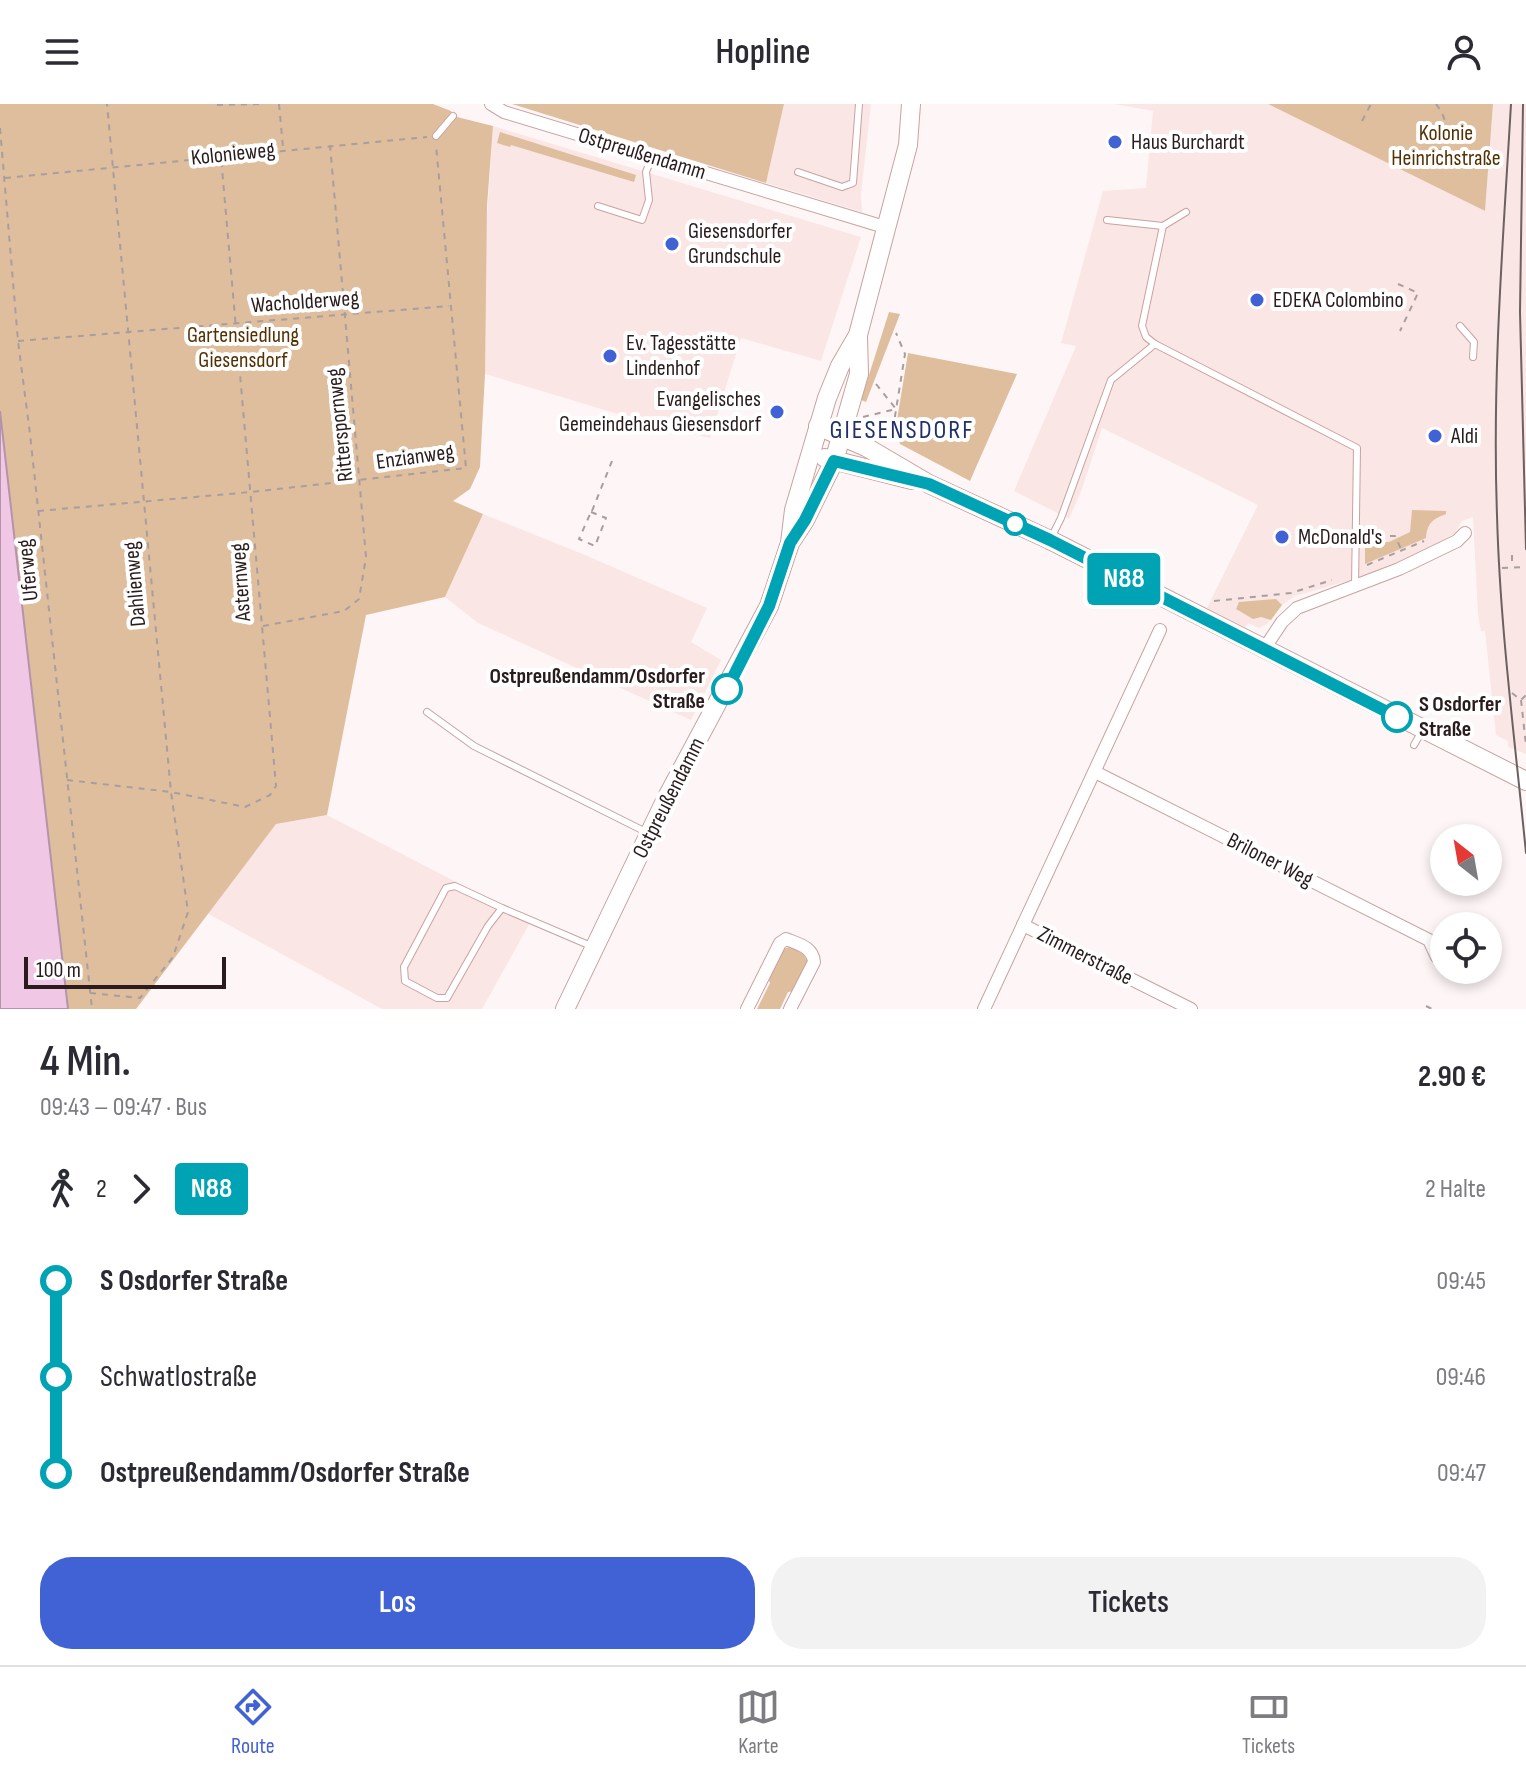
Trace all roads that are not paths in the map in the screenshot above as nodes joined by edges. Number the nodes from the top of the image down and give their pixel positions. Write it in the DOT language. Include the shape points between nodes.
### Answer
graph roads {
  1 [pos="491,104"];
  2 [pos="859,104"];
  3 [pos="911,104"];
  4 [pos="453,116"];
  5 [pos="436,136"];
  6 [pos="652,157"];
  7 [pos="798,172"];
  8 [pos="598,206"];
  9 [pos="1186,212"];
  10 [pos="1107,220"];
  11 [pos="1163,226"];
  12 [pos="888,228"];
  13 [pos="1460,326"];
  14 [pos="858,335"];
  15 [pos="1155,344"];
  16 [pos="1473,357"];
  17 [pos="818,426"];
  18 [pos="840,434"];
  19 [pos="811,454"];
  20 [pos="834,461"];
  21 [pos="929,484"];
  22 [pos="1465,533"];
  23 [pos="1050,540"];
  24 [pos="790,543"];
  25 [pos="1355,587"];
  26 [pos="1160,630"];
  27 [pos="1264,649"];
  28 [pos="427,712"];
  29 [pos="1095,772"];
  30 [pos="1526,781"];
  31 [pos="649,834"];
  32 [pos="502,908"];
  33 [pos="1023,925"];
  34 [pos="1430,942"];
  35 [pos="594,948"];
  36 [pos="565,1009"];
  37 [pos="747,1009"];
  38 [pos="790,1009"];
  39 [pos="984,1009"];
  40 [pos="1191,1009"];
  1 -- 6 [label="street, Ostpreußendamm"];
  2 -- 7 [label="lane" via="853,183 842,187"];
  3 -- 12 [label="main road, Ostpreußendamm" via="908,145"];
  4 -- 5 [label="lane"];
  6 -- 8 [label="lane" via="642,220"];
  6 -- 12 [label="street, Ostpreußendamm"];
  9 -- 11 [label="lane"];
  10 -- 11 [label="lane"];
  11 -- 15 [label="lane" via="1142,326"];
  12 -- 14 [label="main road, Ostpreußendamm"];
  13 -- 16 [label="lane" via="1474,342"];
  14 -- 17 [label="main road, Ostpreußendamm" via="840,366"];
  14 -- 18 [label="main road, Ostpreußendamm" via="859,374"];
  15 -- 23 [label="lane" via="1111,380"];
  15 -- 25 [label="lane" via="1357,448"];
  17 -- 18 [label="main road"];
  17 -- 19 [label="main road, Ostpreußendamm"];
  18 -- 20 [label="main road, Ostpreußendamm"];
  18 -- 21 [label="main road"];
  19 -- 20 [label="main road"];
  19 -- 24 [label="main road, Ostpreußendamm"];
  20 -- 21 [label="main road"];
  20 -- 24 [label="main road, Ostpreußendamm"];
  21 -- 23 [label="main road"];
  22 -- 25 [label="street" via="1420,560"];
  23 -- 27 [label="main road"];
  24 -- 31 [label="main road, Ostpreußendamm" via="759,627"];
  25 -- 27 [label="street" via="1293,611"];
  26 -- 29 [label="street"];
  27 -- 30 [label="main road" via="1418,738"];
  28 -- 31 [label="lane" via="474,746"];
  29 -- 33 [label="street"];
  29 -- 34 [label="street, Briloner Weg"];
  31 -- 35 [label="main road, Ostpreußendamm"];
  32 -- 32 [label="lane" via="447,998 405,981 404,967 446,888 455,886"];
  32 -- 35 [label="lane"];
  33 -- 39 [label="street"];
  33 -- 40 [label="street, Zimmerstraße"];
  35 -- 36 [label="main road, Ostpreußendamm"];
  37 -- 38 [label="street" via="786,939 814,955"];
}
